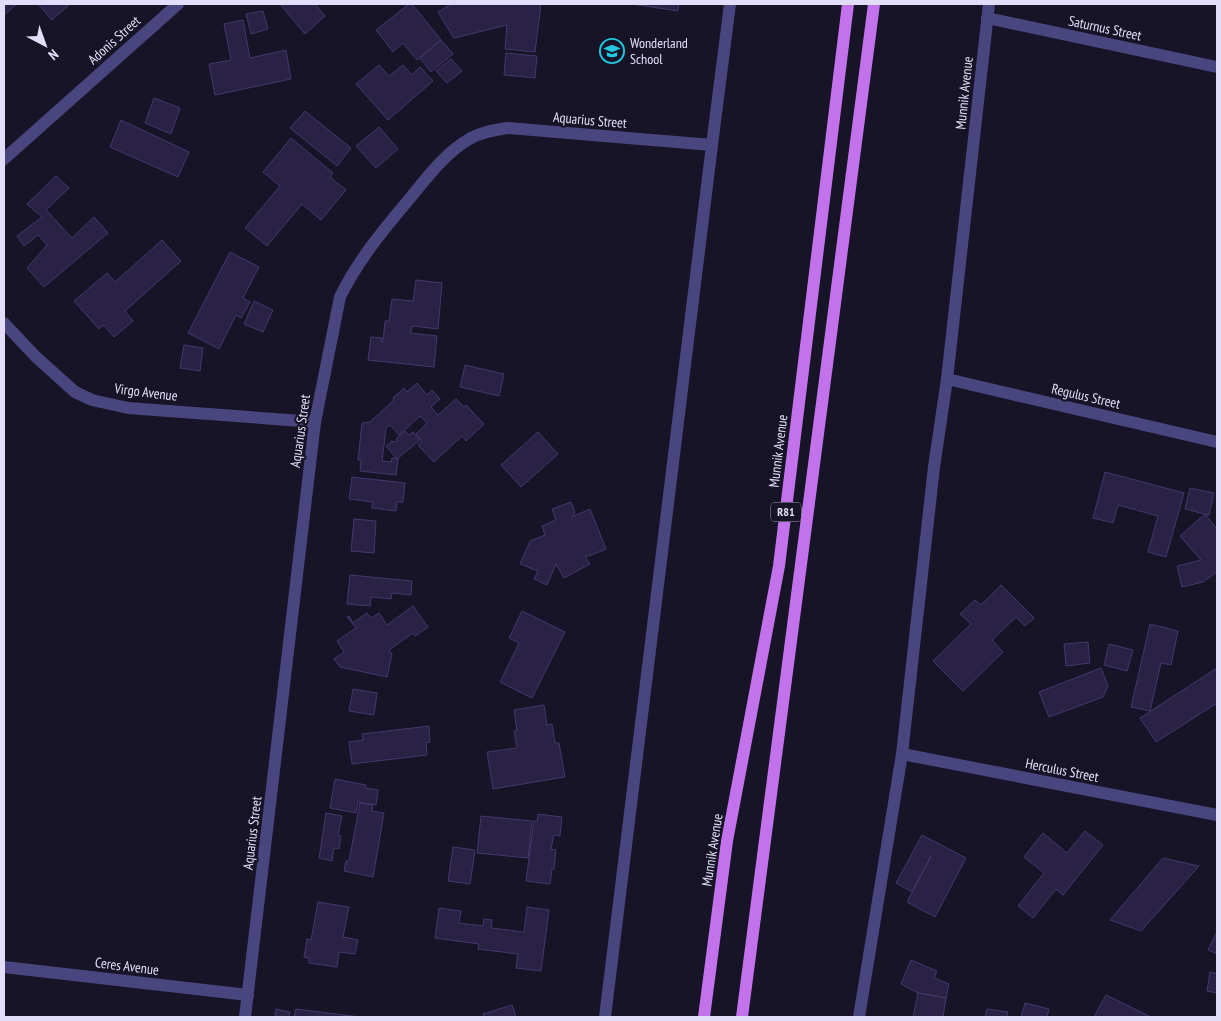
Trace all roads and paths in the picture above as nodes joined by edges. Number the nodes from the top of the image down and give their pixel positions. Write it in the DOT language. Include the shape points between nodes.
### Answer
graph roads {
  1 [pos="178,4"];
  2 [pos="730,4"];
  3 [pos="848,4"];
  4 [pos="874,4"];
  5 [pos="989,4"];
  6 [pos="987,18"];
  7 [pos="1217,67"];
  8 [pos="712,145"];
  9 [pos="4,159"];
  10 [pos="4,323"];
  11 [pos="947,379"];
  12 [pos="315,422"];
  13 [pos="1217,442"];
  14 [pos="902,754"];
  15 [pos="1217,815"];
  16 [pos="4,967"];
  17 [pos="248,995"];
  18 [pos="245,1017"];
  19 [pos="605,1017"];
  20 [pos="704,1017"];
  21 [pos="742,1017"];
  22 [pos="859,1017"];
  1 -- 9 [label="street, Adonis Street"];
  2 -- 8 [label="street"];
  3 -- 20 [label="main road, Munnik Avenue / R81" via="779,566 727,841"];
  4 -- 21 [label="main road, R81"];
  5 -- 6 [label="street, Munnik Avenue"];
  6 -- 7 [label="street, Saturnus Street"];
  6 -- 11 [label="street, Munnik Avenue"];
  8 -- 12 [label="street, Aquarius Street" via="507,128 470,138 439,163 378,237 348,280 340,297"];
  8 -- 19 [label="street"];
  10 -- 12 [label="street, Virgo Avenue" via="75,392 92,400 128,408"];
  11 -- 13 [label="street, Regulus Street"];
  11 -- 14 [label="street, Munnik Avenue"];
  12 -- 17 [label="street, Aquarius Street"];
  14 -- 15 [label="street, Herculus Street"];
  14 -- 22 [label="street, Munnik Avenue"];
  16 -- 17 [label="street, Ceres Avenue"];
  17 -- 18 [label="street, Aquarius Street"];
}
